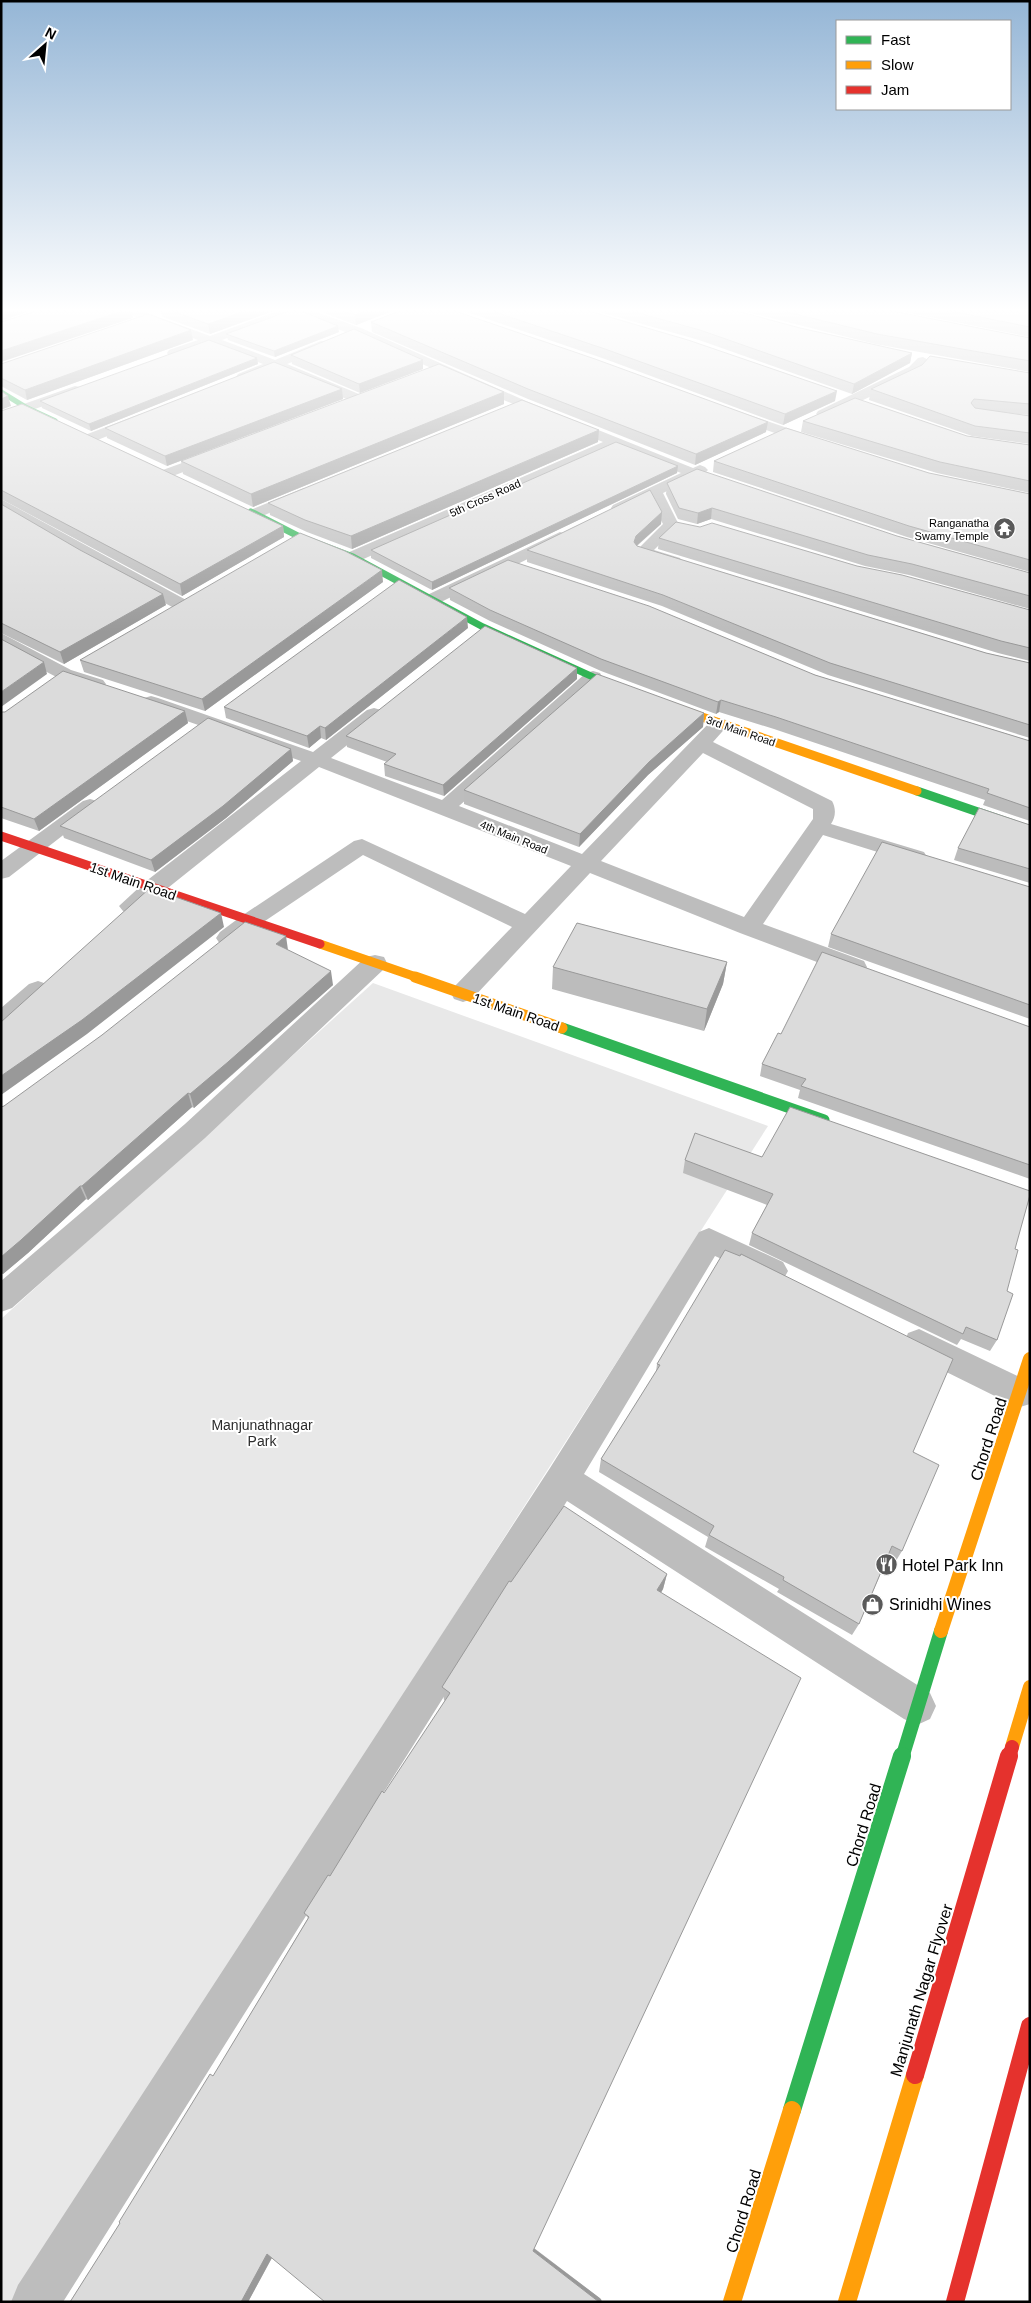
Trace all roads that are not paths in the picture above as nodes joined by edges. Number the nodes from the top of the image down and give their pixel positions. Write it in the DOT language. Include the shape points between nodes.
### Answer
graph roads {
  1 [pos="49,418"];
  2 [pos="136,418"];
  3 [pos="559,418"];
  4 [pos="747,418"];
  5 [pos="812,418"];
  6 [pos="63,425"];
  7 [pos="783,432"];
  8 [pos="86,436"];
  9 [pos="765,440"];
  10 [pos="617,441"];
  11 [pos="107,446"];
  12 [pos="828,447"];
  13 [pos="230,449"];
  14 [pos="711,465"];
  15 [pos="161,472"];
  16 [pos="693,473"];
  17 [pos="183,482"];
  18 [pos="319,487"];
  19 [pos="739,488"];
  20 [pos="654,491"];
  21 [pos="1,504"];
  22 [pos="236,506"];
  23 [pos="254,514"];
  24 [pos="602,516"];
  25 [pos="671,525"];
  26 [pos="577,529"];
  27 [pos="690,529"];
  28 [pos="300,537"];
  29 [pos="283,546"];
  30 [pos="353,557"];
  31 [pos="508,563"];
  32 [pos="690,566"];
  33 [pos="534,572"];
  34 [pos="399,581"];
  35 [pos="383,592"];
  36 [pos="199,595"];
  37 [pos="431,600"];
  38 [pos="182,605"];
  39 [pos="165,615"];
  40 [pos="1,638"];
  41 [pos="593,677"];
  42 [pos="638,694"];
  43 [pos="392,700"];
  44 [pos="656,701"];
  45 [pos="719,724"];
  46 [pos="700,744"];
  47 [pos="317,760"];
  48 [pos="104,795"];
  49 [pos="444,809"];
  50 [pos="819,826"];
  51 [pos="1030,830"];
  52 [pos="1,836"];
  53 [pos="33,847"];
  54 [pos="584,864"];
  55 [pos="938,864"];
  56 [pos="1,872"];
  57 [pos="153,887"];
  58 [pos="117,919"];
  59 [pos="251,920"];
  60 [pos="528,925"];
  61 [pos="748,928"];
  62 [pos="212,950"];
  63 [pos="375,963"];
  64 [pos="875,975"];
  65 [pos="52,977"];
  66 [pos="463,993"];
  67 [pos="1,1022"];
  68 [pos="834,1124"];
  69 [pos="798,1284"];
  70 [pos="1,1299"];
  71 [pos="896,1332"];
  72 [pos="1030,1359"];
  73 [pos="1020,1393"];
  74 [pos="562,1479"];
  75 [pos="1030,1687"];
  76 [pos="917,1706"];
  77 [pos="1030,2026"];
  78 [pos="35,2302"];
  79 [pos="732,2302"];
  80 [pos="846,2302"];
  81 [pos="955,2302"];
  1 -- 6 [label="street"];
  2 -- 8 [label="street"];
  3 -- 10 [label="street"];
  4 -- 7 [label="street"];
  5 -- 7 [label="street"];
  7 -- 9 [label="street"];
  7 -- 12 [label="street"];
  8 -- 11 [label="street"];
  10 -- 16 [label="street"];
  10 -- 30 [label="street, 5th Cross Road"];
  13 -- 15 [label="street"];
  14 -- 16 [label="street"];
  15 -- 17 [label="street"];
  16 -- 19 [label="street"];
  16 -- 20 [label="street"];
  18 -- 23 [label="street"];
  20 -- 24 [label="street"];
  20 -- 25 [label="street"];
  21 -- 38 [label="street"];
  22 -- 23 [label="street"];
  23 -- 28 [label="street"];
  25 -- 27 [label="street"];
  25 -- 32 [label="street" via="643,552"];
  26 -- 31 [label="street"];
  28 -- 29 [label="street"];
  28 -- 30 [label="street"];
  30 -- 34 [label="street"];
  31 -- 33 [label="street"];
  31 -- 37 [label="street"];
  34 -- 35 [label="street"];
  34 -- 37 [label="street"];
  36 -- 38 [label="street"];
  37 -- 41 [label="street" via="476,633"];
  38 -- 39 [label="street"];
  40 -- 47 [label="street, 4th Main Road" via="64,675 207,720"];
  41 -- 42 [label="street"];
  41 -- 49 [label="street"];
  43 -- 47 [label="street"];
  44 -- 45 [label="street, 3rd Main Road"];
  45 -- 46 [label="street"];
  45 -- 51 [label="street, 3rd Main Road"];
  46 -- 50 [label="street" via="824,806 824,819"];
  46 -- 54 [label="street"];
  47 -- 49 [label="street, 4th Main Road"];
  47 -- 57 [label="street"];
  48 -- 53 [label="street"];
  49 -- 54 [label="street, 4th Main Road"];
  50 -- 55 [label="street"];
  50 -- 61 [label="street"];
  52 -- 53 [label="street, 1st Main Road"];
  53 -- 56 [label="street"];
  53 -- 57 [label="street, 1st Main Road"];
  54 -- 60 [label="street"];
  54 -- 61 [label="street, 4th Main Road"];
  57 -- 58 [label="street"];
  57 -- 59 [label="street, 1st Main Road"];
  59 -- 60 [label="street" via="362,846"];
  59 -- 62 [label="street"];
  59 -- 63 [label="street, 1st Main Road"];
  60 -- 66 [label="street"];
  61 -- 64 [label="street, 4th Main Road"];
  63 -- 66 [label="street, 1st Main Road"];
  63 -- 70 [label="street" via="196,1131"];
  65 -- 67 [label="street"];
  66 -- 68 [label="street, 1st Main Road"];
  69 -- 74 [label="street" via="709,1240"];
  71 -- 73 [label="street"];
  72 -- 73 [label="street, Chord Road"];
  73 -- 76 [label="street, Chord Road"];
  74 -- 76 [label="street"];
  74 -- 78 [label="street"];
  75 -- 80 [label="street, Manjunath Nagar Flyover"];
  76 -- 79 [label="street, Chord Road"];
  77 -- 81 [label="street"];
}
